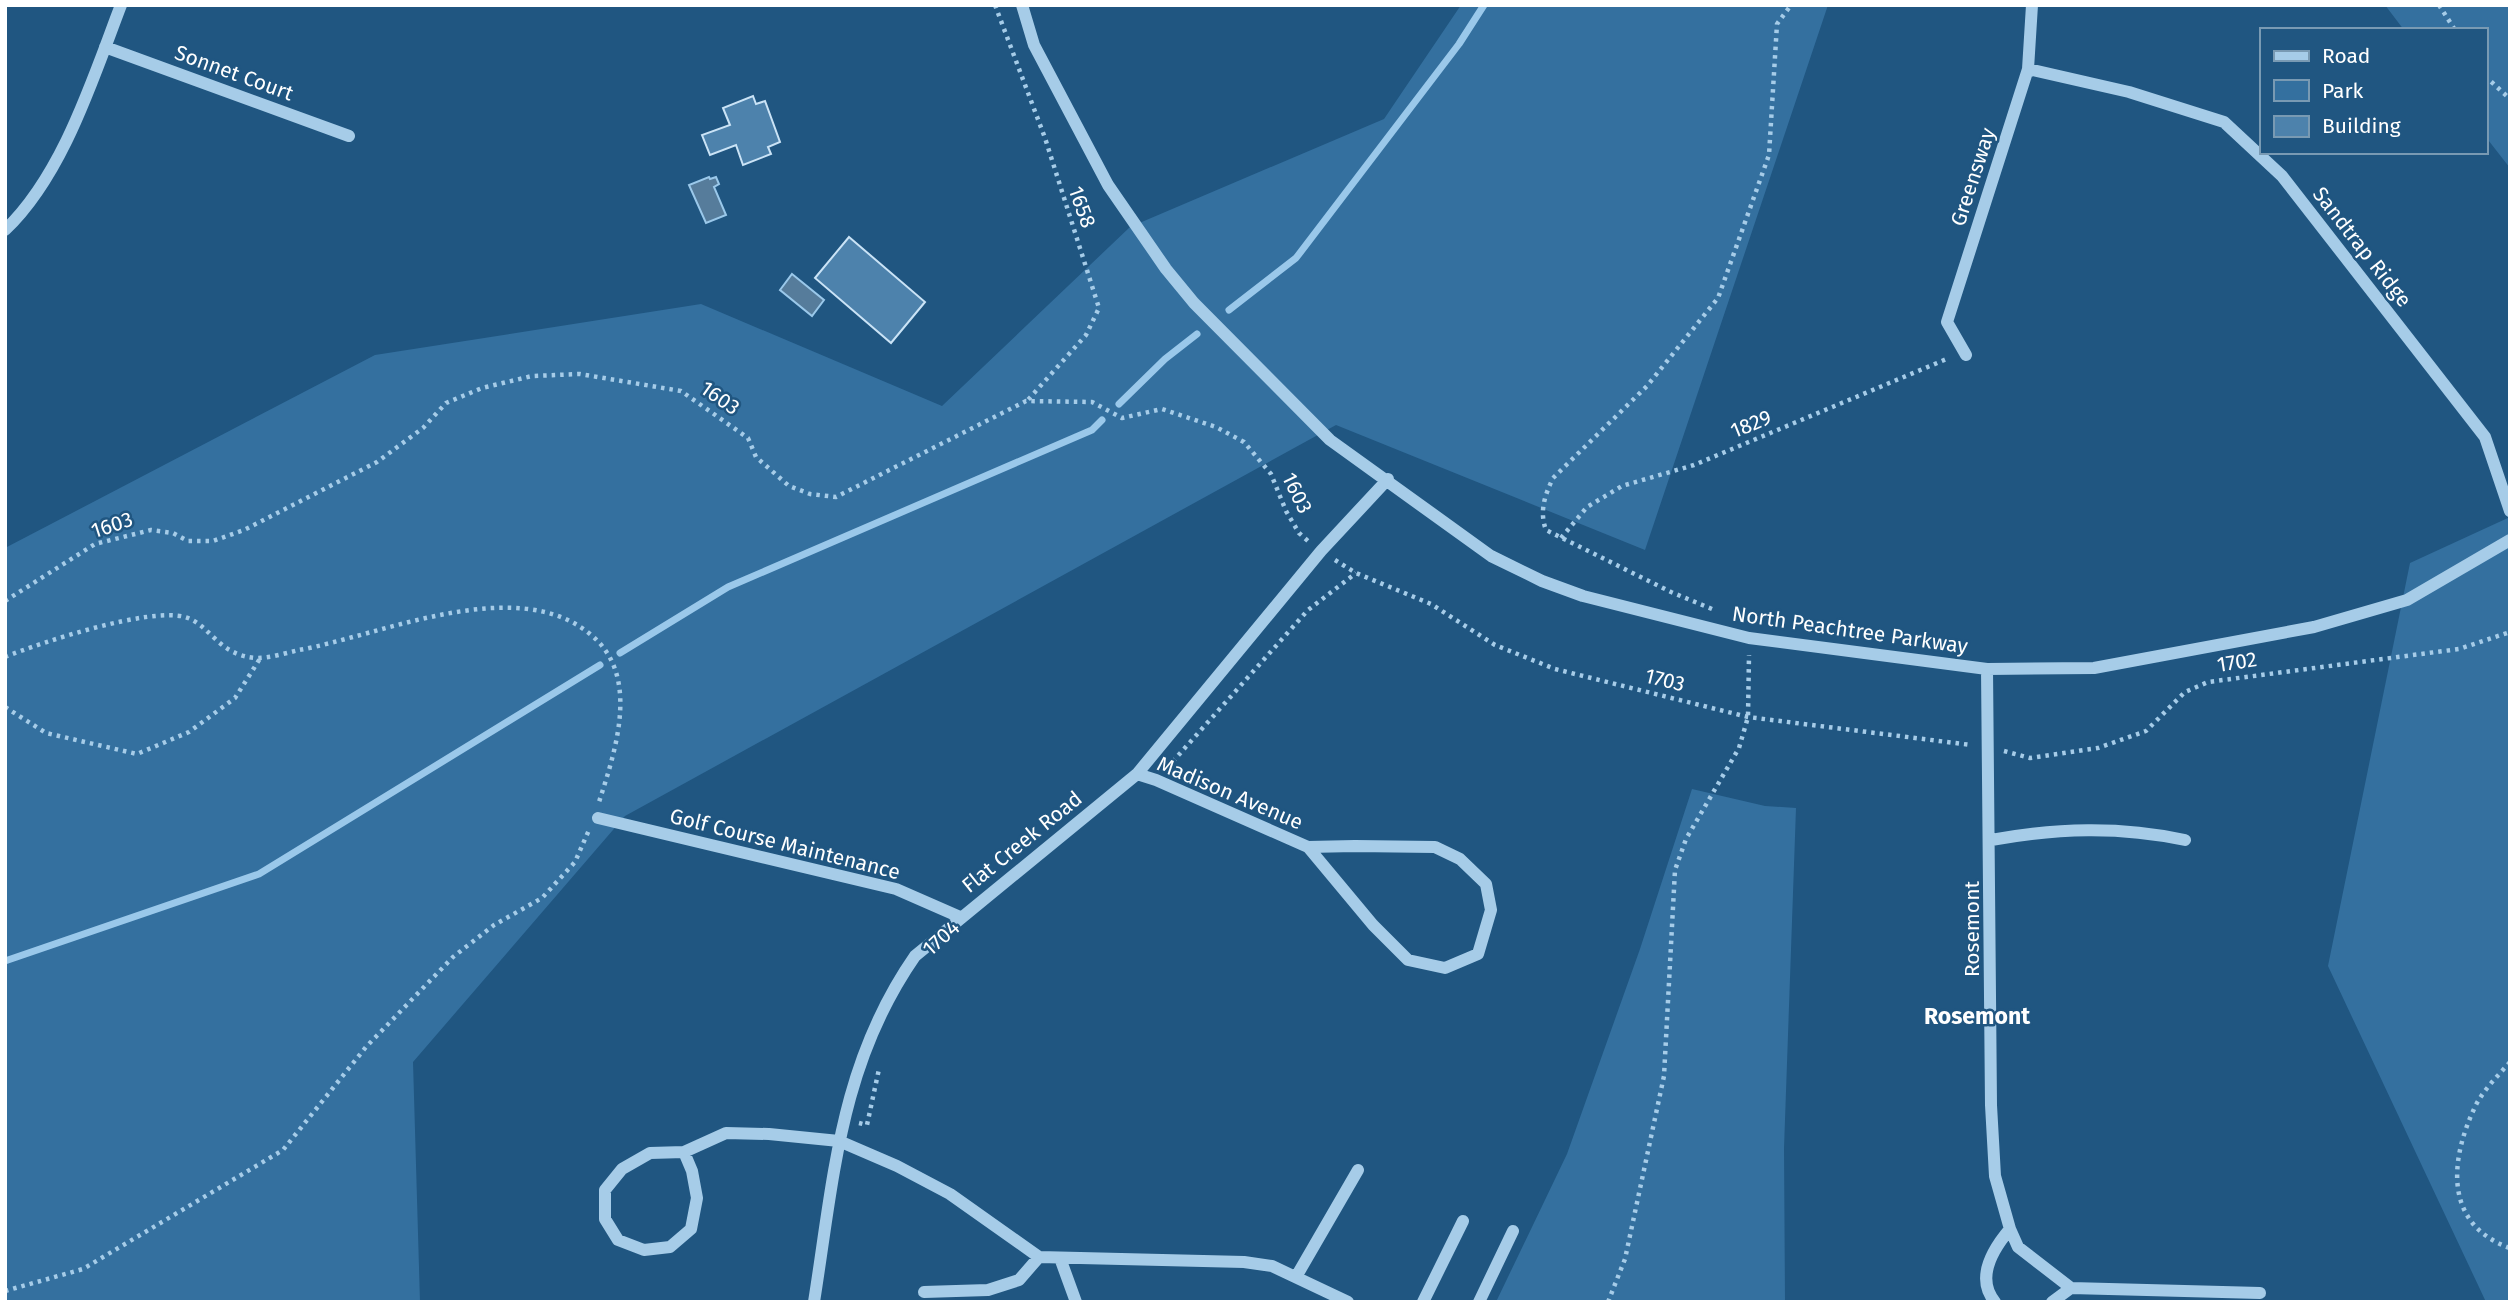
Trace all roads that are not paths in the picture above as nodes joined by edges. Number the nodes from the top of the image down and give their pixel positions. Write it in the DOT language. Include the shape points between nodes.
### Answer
graph roads {
  1 [pos="121,5"];
  2 [pos="1022,5"];
  3 [pos="2032,5"];
  4 [pos="105,47"];
  5 [pos="2028,69"];
  6 [pos="349,136"];
  7 [pos="5,230"];
  8 [pos="1966,355"];
  9 [pos="1388,479"];
  10 [pos="2510,511"];
  11 [pos="2510,540"];
  12 [pos="1987,669"];
  13 [pos="1137,774"];
  14 [pos="596,818"];
  15 [pos="1991,840"];
  16 [pos="2185,840"];
  17 [pos="1308,847"];
  18 [pos="960,917"];
  19 [pos="839,1141"];
  20 [pos="684,1152"];
  21 [pos="1358,1170"];
  22 [pos="1463,1221"];
  23 [pos="2010,1229"];
  24 [pos="1513,1231"];
  25 [pos="1039,1257"];
  26 [pos="1060,1258"];
  27 [pos="1296,1277"];
  28 [pos="2071,1288"];
  29 [pos="925,1292"];
  30 [pos="2260,1293"];
  31 [pos="814,1302"];
  32 [pos="1076,1302"];
  33 [pos="1348,1302"];
  34 [pos="1423,1302"];
  35 [pos="1479,1302"];
  36 [pos="1995,1302"];
  37 [pos="2052,1302"];
  1 -- 4 [label="street"];
  2 -- 9 [label="street, North Peachtree Parkway" via="1034,45 1108,185 1166,269 1329,440"];
  3 -- 5 [label="street, Greensway"];
  4 -- 6 [label="street, Sonnet Court"];
  4 -- 7 [label="street" via="49,172"];
  5 -- 8 [label="street, Greensway" via="1947,322"];
  5 -- 10 [label="street, Sandtrap Ridge" via="2130,92 2224,122 2282,176 2485,438"];
  9 -- 12 [label="street, North Peachtree Parkway" via="1491,556 1583,596 1749,638"];
  9 -- 13 [label="street, Flat Creek Road" via="1321,551"];
  11 -- 12 [label="street, North Peachtree Parkway" via="2407,600 2314,627 2094,668"];
  12 -- 15 [label="street, Rosemont"];
  13 -- 17 [label="street, Madison Avenue"];
  13 -- 18 [label="street, Flat Creek Road"];
  14 -- 18 [label="street, Golf Course Maintenance" via="896,889"];
  15 -- 16 [label="street" via="2088,829 2140,831"];
  15 -- 23 [label="street, Rosemont" via="1991,1105 1995,1175"];
  17 -- 17 [label="street, Madison Avenue" via="1435,847 1460,859 1486,884 1491,910 1478,954 1445,968 1408,960"];
  18 -- 19 [label="street, Flat Creek Road" via="915,956 889,993 860,1057"];
  19 -- 20 [label="street" via="726,1133"];
  19 -- 25 [label="street" via="950,1194"];
  19 -- 31 [label="street, Flat Creek Road"];
  20 -- 20 [label="street" via="648,1154 622,1169 605,1190 606,1219 618,1240 644,1250 670,1247 691,1229 697,1198"];
  21 -- 27 [label="street"];
  22 -- 34 [label="street"];
  23 -- 28 [label="street, Rosemont" via="2018,1247"];
  23 -- 36 [label="street" via="1995,1247 1986,1273 1988,1293"];
  24 -- 35 [label="street"];
  25 -- 26 [label="street"];
  25 -- 29 [label="street" via="1019,1280 988,1290"];
  26 -- 27 [label="street" via="1244,1262 1272,1266"];
  26 -- 32 [label="street"];
  27 -- 33 [label="street"];
  28 -- 30 [label="street"];
  28 -- 37 [label="street"];
}
